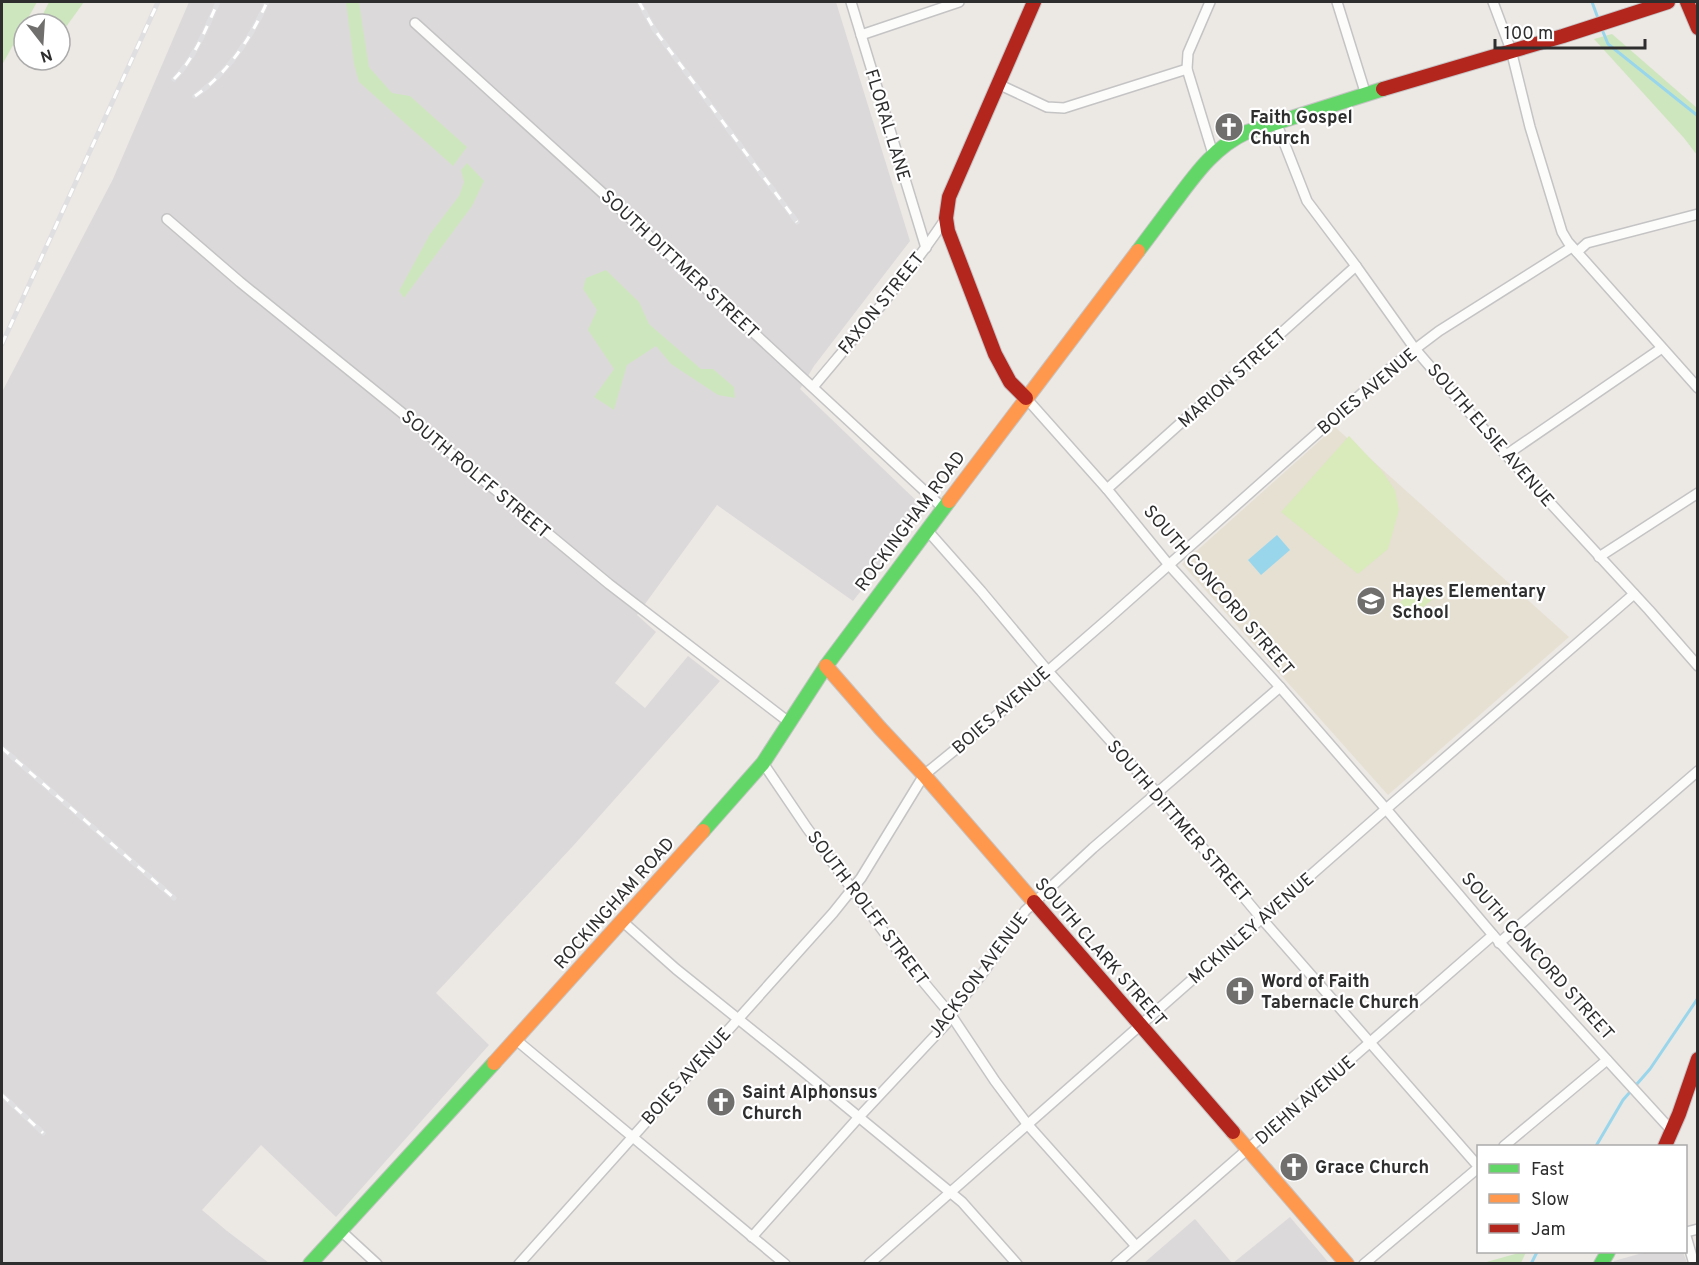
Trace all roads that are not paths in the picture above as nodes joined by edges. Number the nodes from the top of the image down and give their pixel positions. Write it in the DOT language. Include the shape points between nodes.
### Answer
graph roads {
  1 [pos="851,2"];
  2 [pos="959,2"];
  3 [pos="1035,2"];
  4 [pos="1210,2"];
  5 [pos="1336,2"];
  6 [pos="1493,2"];
  7 [pos="1668,2"];
  8 [pos="1687,2"];
  9 [pos="415,23"];
  10 [pos="1698,28"];
  11 [pos="861,35"];
  12 [pos="1511,50"];
  13 [pos="1186,69"];
  14 [pos="998,84"];
  15 [pos="1365,95"];
  16 [pos="1276,122"];
  17 [pos="1213,154"];
  18 [pos="1698,214"];
  19 [pos="946,218"];
  20 [pos="168,219"];
  21 [pos="926,248"];
  22 [pos="1575,250"];
  23 [pos="1356,266"];
  24 [pos="1662,348"];
  25 [pos="1415,349"];
  26 [pos="813,387"];
  27 [pos="1698,388"];
  28 [pos="1026,398"];
  29 [pos="1506,455"];
  30 [pos="1107,489"];
  31 [pos="1698,493"];
  32 [pos="943,508"];
  33 [pos="927,530"];
  34 [pos="1599,557"];
  35 [pos="1169,565"];
  36 [pos="1634,594"];
  37 [pos="826,666"];
  38 [pos="1698,666"];
  39 [pos="1047,670"];
  40 [pos="1280,687"];
  41 [pos="790,723"];
  42 [pos="763,763"];
  43 [pos="1698,771"];
  44 [pos="924,775"];
  45 [pos="1157,793"];
  46 [pos="1386,809"];
  47 [pos="852,889"];
  48 [pos="1035,903"];
  49 [pos="1262,919"];
  50 [pos="622,921"];
  51 [pos="1496,939"];
  52 [pos="951,1015"];
  53 [pos="738,1018"];
  54 [pos="1140,1026"];
  55 [pos="515,1039"];
  56 [pos="1370,1042"];
  57 [pos="1698,1059"];
  58 [pos="1607,1060"];
  59 [pos="859,1117"];
  60 [pos="1028,1125"];
  61 [pos="1672,1131"];
  62 [pos="633,1136"];
  63 [pos="1505,1145"];
  64 [pos="1665,1145"];
  65 [pos="1248,1150"];
  66 [pos="1477,1165"];
  67 [pos="1477,1169"];
  68 [pos="951,1192"];
  69 [pos="340,1230"];
  70 [pos="752,1237"];
  71 [pos="1687,1238"];
  72 [pos="1136,1246"];
  73 [pos="310,1263"];
  74 [pos="377,1263"];
  75 [pos="519,1263"];
  76 [pos="785,1263"];
  77 [pos="869,1263"];
  78 [pos="1017,1263"];
  79 [pos="1116,1263"];
  80 [pos="1347,1263"];
  81 [pos="1364,1263"];
  82 [pos="1694,1263"];
  1 -- 11 [label="street, FLORAL LANE"];
  2 -- 11 [label="street"];
  3 -- 14 [label="street, SOUTH CONCORD STREET"];
  4 -- 13 [label="street" via="1188,52"];
  5 -- 15 [label="street"];
  6 -- 12 [label="street"];
  7 -- 12 [label="street, ROCKINGHAM ROAD"];
  8 -- 10 [label="street"];
  9 -- 26 [label="street, SOUTH DITTMER STREET"];
  11 -- 21 [label="street, FLORAL LANE"];
  12 -- 15 [label="street, ROCKINGHAM ROAD"];
  12 -- 22 [label="street" via="1562,231"];
  13 -- 14 [label="street" via="1064,108 1047,107"];
  13 -- 17 [label="street"];
  14 -- 19 [label="street, SOUTH CONCORD STREET" via="949,197"];
  15 -- 16 [label="street, ROCKINGHAM ROAD"];
  16 -- 17 [label="street, ROCKINGHAM ROAD" via="1235,137"];
  16 -- 23 [label="street, SOUTH ELSIE AVENUE" via="1307,201"];
  17 -- 28 [label="street, ROCKINGHAM ROAD"];
  18 -- 22 [label="street, BOIES AVENUE" via="1587,243"];
  19 -- 21 [label="street, FAXON STREET"];
  19 -- 28 [label="street, SOUTH CONCORD STREET" via="995,354 1010,382"];
  20 -- 41 [label="street, SOUTH ROLFF STREET" via="609,584"];
  21 -- 26 [label="street, FAXON STREET"];
  22 -- 24 [label="street"];
  22 -- 25 [label="street, BOIES AVENUE"];
  23 -- 25 [label="street, SOUTH ELSIE AVENUE"];
  23 -- 30 [label="street, MARION STREET"];
  24 -- 27 [label="street"];
  24 -- 29 [label="street"];
  25 -- 29 [label="street, SOUTH ELSIE AVENUE"];
  25 -- 35 [label="street, BOIES AVENUE"];
  26 -- 32 [label="street, SOUTH DITTMER STREET"];
  28 -- 30 [label="street, SOUTH CONCORD STREET"];
  28 -- 32 [label="street, ROCKINGHAM ROAD"];
  29 -- 34 [label="street, SOUTH ELSIE AVENUE"];
  30 -- 35 [label="street, SOUTH CONCORD STREET"];
  31 -- 34 [label="street"];
  32 -- 33 [label="street, ROCKINGHAM ROAD"];
  33 -- 37 [label="street, ROCKINGHAM ROAD"];
  33 -- 39 [label="street, SOUTH DITTMER STREET"];
  34 -- 36 [label="street, SOUTH ELSIE AVENUE"];
  35 -- 39 [label="street, BOIES AVENUE"];
  35 -- 40 [label="street, SOUTH CONCORD STREET"];
  36 -- 38 [label="street, SOUTH ELSIE AVENUE"];
  36 -- 46 [label="street, MCKINLEY AVENUE"];
  37 -- 41 [label="street, ROCKINGHAM ROAD"];
  37 -- 44 [label="street, SOUTH CLARK STREET"];
  39 -- 44 [label="street, BOIES AVENUE"];
  39 -- 45 [label="street, SOUTH DITTMER STREET"];
  40 -- 45 [label="street, JACKSON AVENUE"];
  40 -- 46 [label="street, SOUTH CONCORD STREET"];
  41 -- 42 [label="street, ROCKINGHAM ROAD"];
  42 -- 47 [label="street, SOUTH ROLFF STREET"];
  42 -- 50 [label="street, ROCKINGHAM ROAD"];
  43 -- 51 [label="street, DIEHN AVENUE"];
  44 -- 47 [label="street, BOIES AVENUE"];
  44 -- 48 [label="street, SOUTH CLARK STREET"];
  45 -- 48 [label="street, JACKSON AVENUE"];
  45 -- 49 [label="street, SOUTH DITTMER STREET"];
  46 -- 49 [label="street, MCKINLEY AVENUE"];
  46 -- 51 [label="street, SOUTH CONCORD STREET"];
  47 -- 52 [label="street, SOUTH ROLFF STREET"];
  47 -- 53 [label="street, BOIES AVENUE"];
  48 -- 52 [label="street, JACKSON AVENUE" via="1025,911"];
  48 -- 54 [label="street, SOUTH CLARK STREET"];
  49 -- 54 [label="street, MCKINLEY AVENUE"];
  49 -- 56 [label="street, SOUTH DITTMER STREET"];
  50 -- 53 [label="street"];
  50 -- 55 [label="street, ROCKINGHAM ROAD"];
  51 -- 56 [label="street, DIEHN AVENUE"];
  51 -- 58 [label="street, SOUTH CONCORD STREET"];
  52 -- 59 [label="street, JACKSON AVENUE"];
  52 -- 60 [label="street, SOUTH ROLFF STREET"];
  53 -- 59 [label="street"];
  53 -- 62 [label="street, BOIES AVENUE"];
  54 -- 60 [label="street, MCKINLEY AVENUE"];
  54 -- 65 [label="street, SOUTH CLARK STREET"];
  55 -- 62 [label="street"];
  55 -- 69 [label="street, ROCKINGHAM ROAD"];
  56 -- 65 [label="street, DIEHN AVENUE"];
  56 -- 66 [label="street, SOUTH DITTMER STREET"];
  57 -- 61 [label="street"];
  58 -- 61 [label="street, SOUTH CONCORD STREET"];
  58 -- 63 [label="street"];
  59 -- 68 [label="street"];
  59 -- 70 [label="street, JACKSON AVENUE"];
  60 -- 68 [label="street, MCKINLEY AVENUE"];
  60 -- 72 [label="street, SOUTH ROLFF STREET"];
  61 -- 64 [label="street"];
  62 -- 70 [label="street"];
  62 -- 75 [label="street, BOIES AVENUE"];
  65 -- 72 [label="street, DIEHN AVENUE"];
  65 -- 80 [label="street, SOUTH CLARK STREET"];
  67 -- 81 [label="street"];
  68 -- 77 [label="street, MCKINLEY AVENUE"];
  68 -- 78 [label="street"];
  69 -- 73 [label="street, ROCKINGHAM ROAD"];
  69 -- 74 [label="street"];
  70 -- 76 [label="street"];
  71 -- 82 [label="street"];
  72 -- 79 [label="street, DIEHN AVENUE"];
}
